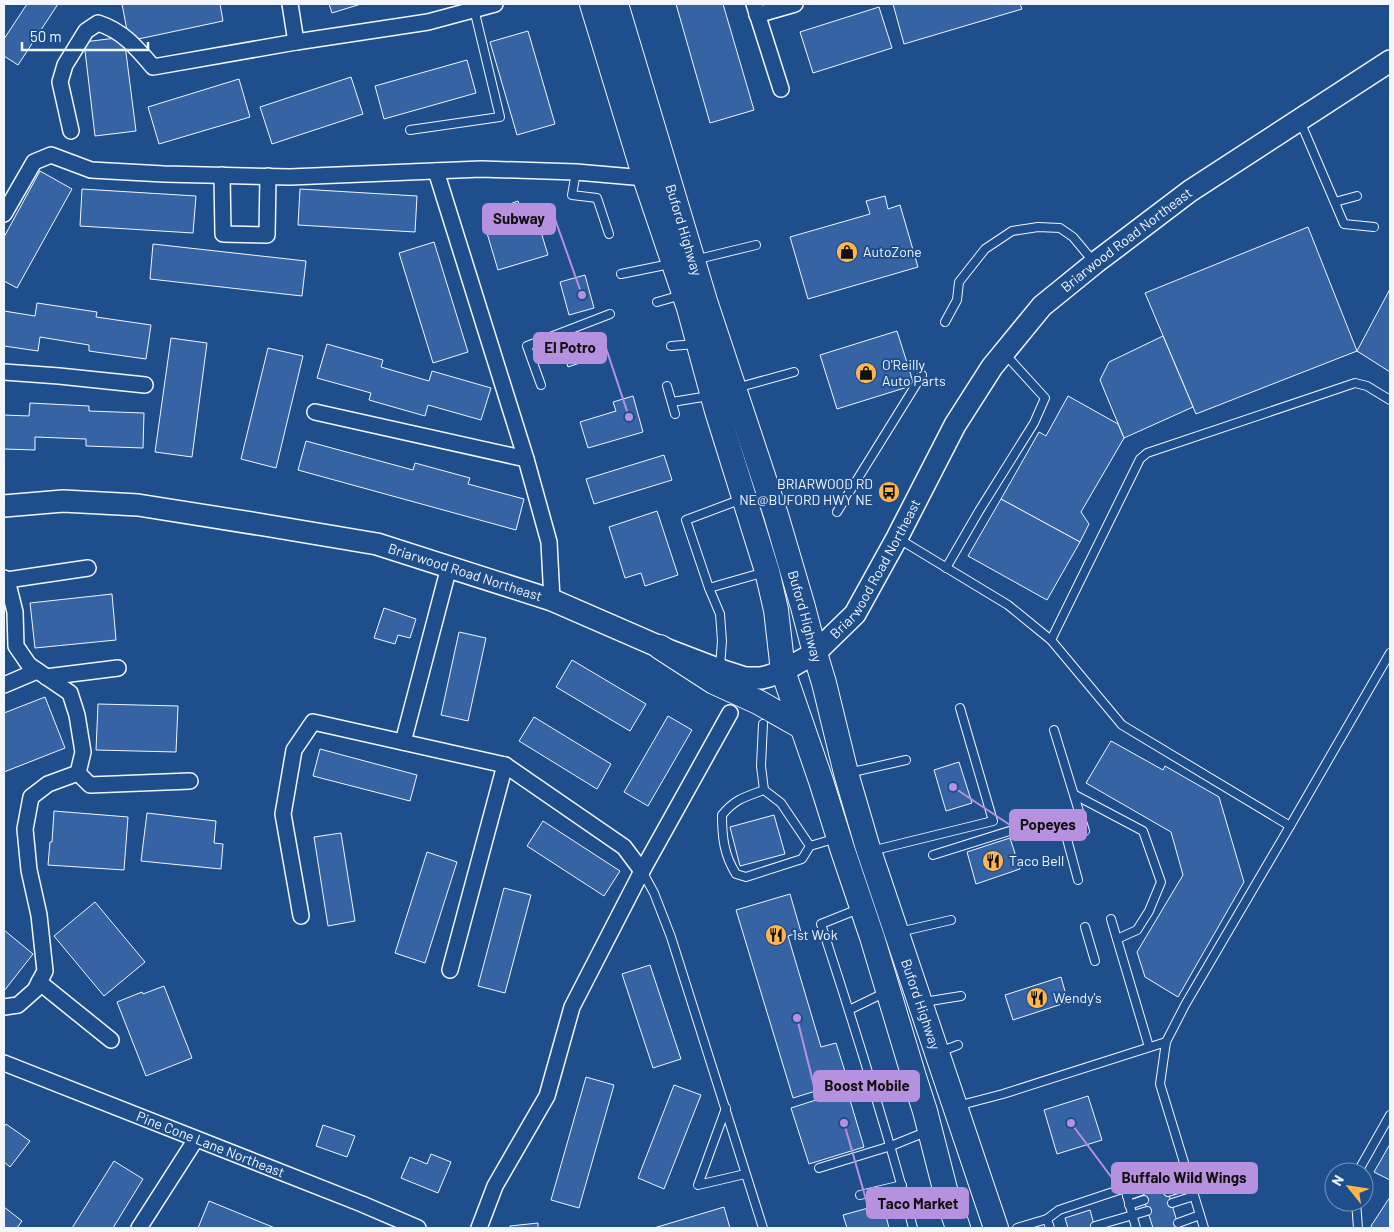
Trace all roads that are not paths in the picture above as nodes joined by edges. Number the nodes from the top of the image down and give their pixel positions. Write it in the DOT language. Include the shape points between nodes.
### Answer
graph roads {
  1 [pos="290,4"];
  2 [pos="494,4"];
  3 [pos="592,4"];
  4 [pos="616,4"];
  5 [pos="795,4"];
  6 [pos="474,9"];
  7 [pos="756,9"];
  8 [pos="296,42"];
  9 [pos="1390,61"];
  10 [pos="781,89"];
  11 [pos="1300,119"];
  12 [pos="410,130"];
  13 [pos="71,131"];
  14 [pos="436,171"];
  15 [pos="576,172"];
  16 [pos="222,175"];
  17 [pos="268,176"];
  18 [pos="645,178"];
  19 [pos="1357,196"];
  20 [pos="1335,202"];
  21 [pos="4,214"];
  22 [pos="1374,226"];
  23 [pos="609,234"];
  24 [pos="756,245"];
  25 [pos="684,261"];
  26 [pos="1095,263"];
  27 [pos="621,274"];
  28 [pos="684,294"];
  29 [pos="657,302"];
  30 [pos="610,314"];
  31 [pos="945,322"];
  32 [pos="698,344"];
  33 [pos="670,346"];
  34 [pos="1004,353"];
  35 [pos="4,372"];
  36 [pos="794,372"];
  37 [pos="922,375"];
  38 [pos="145,385"];
  39 [pos="541,385"];
  40 [pos="667,386"];
  41 [pos="723,392"];
  42 [pos="1390,400"];
  43 [pos="672,402"];
  44 [pos="315,412"];
  45 [pos="675,414"];
  46 [pos="526,459"];
  47 [pos="744,499"];
  48 [pos="4,506"];
  49 [pos="837,512"];
  50 [pos="897,538"];
  51 [pos="88,568"];
  52 [pos="450,568"];
  53 [pos="946,568"];
  54 [pos="767,571"];
  55 [pos="5,579"];
  56 [pos="709,588"];
  57 [pos="552,600"];
  58 [pos="1051,640"];
  59 [pos="660,647"];
  60 [pos="815,653"];
  61 [pos="1390,653"];
  62 [pos="118,668"];
  63 [pos="720,670"];
  64 [pos="783,672"];
  65 [pos="41,674"];
  66 [pos="4,685"];
  67 [pos="960,708"];
  68 [pos="730,713"];
  69 [pos="763,724"];
  70 [pos="802,726"];
  71 [pos="1054,730"];
  72 [pos="403,742"];
  73 [pos="906,760"];
  74 [pos="505,765"];
  75 [pos="78,773"];
  76 [pos="846,773"];
  77 [pos="190,780"];
  78 [pos="764,790"];
  79 [pos="1075,795"];
  80 [pos="1290,826"];
  81 [pos="1086,830"];
  82 [pos="839,837"];
  83 [pos="810,846"];
  84 [pos="869,851"];
  85 [pos="933,855"];
  86 [pos="642,871"];
  87 [pos="1078,880"];
  88 [pos="862,907"];
  89 [pos="301,916"];
  90 [pos="1111,919"];
  91 [pos="951,920"];
  92 [pos="1086,927"];
  93 [pos="897,932"];
  94 [pos="1117,938"];
  95 [pos="1095,961"];
  96 [pos="450,970"];
  97 [pos="39,982"];
  98 [pos="888,992"];
  99 [pos="961,996"];
  100 [pos="920,1002"];
  101 [pos="4,1007"];
  102 [pos="850,1010"];
  103 [pos="111,1040"];
  104 [pos="1166,1042"];
  105 [pos="1149,1047"];
  106 [pos="4,1063"];
  107 [pos="914,1077"];
  108 [pos="875,1090"];
  109 [pos="955,1107"];
  110 [pos="726,1108"];
  111 [pos="1390,1116"];
  112 [pos="930,1130"];
  113 [pos="196,1139"];
  114 [pos="891,1146"];
  115 [pos="1363,1162"];
  116 [pos="820,1168"];
  117 [pos="745,1174"];
  118 [pos="1188,1175"];
  119 [pos="1165,1183"];
  120 [pos="902,1185"];
  121 [pos="1191,1185"];
  122 [pos="1141,1191"];
  123 [pos="1168,1192"];
  124 [pos="946,1193"];
  125 [pos="860,1196"];
  126 [pos="1127,1196"];
  127 [pos="1194,1196"];
  128 [pos="1144,1200"];
  129 [pos="1172,1203"];
  130 [pos="1129,1205"];
  131 [pos="907,1206"];
  132 [pos="1147,1211"];
  133 [pos="1357,1212"];
  134 [pos="1200,1215"];
  135 [pos="1133,1216"];
  136 [pos="1047,1219"];
  137 [pos="1178,1223"];
  138 [pos="1095,1226"];
  139 [pos="139,1228"];
  140 [pos="418,1228"];
  141 [pos="479,1228"];
  142 [pos="763,1228"];
  143 [pos="913,1228"];
  144 [pos="958,1228"];
  145 [pos="996,1228"];
  146 [pos="1017,1228"];
  147 [pos="1050,1228"];
  148 [pos="1136,1228"];
  149 [pos="1202,1228"];
  150 [pos="1358,1228"];
  1 -- 8 [label="street"];
  2 -- 6 [label="street"];
  3 -- 18 [label="main road, Buford Highway"];
  4 -- 25 [label="main road, Buford Highway"];
  5 -- 7 [label="street"];
  6 -- 8 [label="street" via="428,22"];
  6 -- 12 [label="lane" via="500,117"];
  7 -- 10 [label="street"];
  8 -- 13 [label="street" via="154,67 125,37 98,23 86,31 76,45 60,82"];
  9 -- 11 [label="street, Briarwood Road Northeast"];
  11 -- 20 [label="lane"];
  11 -- 26 [label="street, Briarwood Road Northeast" via="1190,191"];
  14 -- 15 [label="street"];
  14 -- 17 [label="street"];
  14 -- 46 [label="street"];
  15 -- 18 [label="street"];
  15 -- 23 [label="lane" via="572,195 597,198"];
  16 -- 17 [label="street"];
  16 -- 17 [label="street" via="223,234 267,235"];
  16 -- 21 [label="street" via="91,170 51,156 34,162"];
  18 -- 25 [label="main road, Buford Highway"];
  19 -- 20 [label="lane"];
  20 -- 22 [label="lane" via="1344,224"];
  24 -- 25 [label="lane"];
  25 -- 27 [label="lane"];
  25 -- 28 [label="main road, Buford Highway"];
  25 -- 41 [label="main road, Buford Highway"];
  26 -- 31 [label="lane" via="1073,237 1060,228 1012,231 985,250 959,282 956,300"];
  26 -- 34 [label="street, Briarwood Road Northeast" via="1042,306"];
  28 -- 29 [label="lane"];
  28 -- 32 [label="main road, Buford Highway"];
  30 -- 39 [label="lane" via="526,346"];
  32 -- 33 [label="lane"];
  32 -- 41 [label="main road, Buford Highway"];
  34 -- 50 [label="street, Briarwood Road Northeast" via="992,366 955,425"];
  34 -- 53 [label="lane" via="1045,398 1034,423"];
  35 -- 38 [label="street"];
  36 -- 41 [label="lane"];
  37 -- 49 [label="lane"];
  40 -- 43 [label="lane"];
  41 -- 43 [label="lane"];
  41 -- 47 [label="main road, Buford Highway"];
  41 -- 60 [label="main road, Buford Highway" via="776,515"];
  42 -- 58 [label="lane" via="1367,386 1355,383 1147,453 1140,459"];
  43 -- 45 [label="lane"];
  44 -- 46 [label="street"];
  46 -- 57 [label="street" via="549,542"];
  47 -- 54 [label="main road, Buford Highway"];
  47 -- 56 [label="lane" via="686,520"];
  48 -- 52 [label="street, Briarwood Road Northeast" via="63,501 138,505 377,544"];
  50 -- 53 [label="lane"];
  50 -- 60 [label="street, Briarwood Road Northeast" via="855,614"];
  51 -- 55 [label="street"];
  52 -- 57 [label="street, Briarwood Road Northeast"];
  52 -- 72 [label="street"];
  53 -- 58 [label="lane" via="1008,605"];
  54 -- 56 [label="lane"];
  54 -- 64 [label="main road, Buford Highway" via="776,610"];
  55 -- 65 [label="street" via="15,612 16,646 29,665"];
  56 -- 63 [label="lane" via="720,614"];
  57 -- 59 [label="street, Briarwood Road Northeast"];
  58 -- 80 [label="lane" via="1122,725"];
  59 -- 63 [label="street, Briarwood Road Northeast"];
  59 -- 70 [label="main road" via="714,682"];
  60 -- 64 [label="street, Briarwood Road Northeast"];
  60 -- 76 [label="main road, Buford Highway"];
  61 -- 80 [label="lane"];
  62 -- 65 [label="street"];
  63 -- 64 [label="street, Briarwood Road Northeast" via="745,678"];
  64 -- 70 [label="main road, Buford Highway"];
  65 -- 66 [label="street"];
  65 -- 75 [label="street" via="70,693 83,752"];
  67 -- 84 [label="lane" via="993,821"];
  68 -- 86 [label="street"];
  69 -- 78 [label="lane" via="761,766"];
  70 -- 82 [label="main road, Buford Highway"];
  71 -- 79 [label="lane"];
  72 -- 74 [label="street"];
  72 -- 89 [label="street" via="313,722 294,750 283,814"];
  73 -- 76 [label="lane"];
  74 -- 86 [label="street" via="624,847"];
  74 -- 96 [label="street"];
  75 -- 77 [label="street" via="90,785"];
  75 -- 97 [label="street" via="48,784 31,797 26,829 29,870 39,915 45,971"];
  76 -- 84 [label="main road, Buford Highway"];
  78 -- 83 [label="lane" via="781,804"];
  78 -- 83 [label="lane" via="731,804 722,815 722,838 736,874 746,877 802,859"];
  79 -- 81 [label="lane"];
  79 -- 94 [label="lane" via="1143,831 1161,882 1137,930"];
  80 -- 104 [label="lane"];
  82 -- 83 [label="lane"];
  82 -- 88 [label="main road, Buford Highway"];
  84 -- 93 [label="main road, Buford Highway"];
  85 -- 87 [label="lane" via="1050,818 1060,824 1067,839"];
  86 -- 110 [label="lane" via="671,937"];
  86 -- 141 [label="street" via="572,1007 547,1096 495,1186"];
  88 -- 98 [label="main road, Buford Highway"];
  88 -- 102 [label="lane" via="822,924"];
  90 -- 94 [label="lane"];
  91 -- 93 [label="lane"];
  92 -- 95 [label="lane"];
  93 -- 100 [label="main road, Buford Highway"];
  94 -- 105 [label="lane"];
  97 -- 101 [label="street" via="18,1005"];
  97 -- 103 [label="street"];
  98 -- 102 [label="lane"];
  98 -- 107 [label="main road, Buford Highway"];
  99 -- 100 [label="lane"];
  100 -- 109 [label="main road, Buford Highway" via="948,1049"];
  102 -- 108 [label="lane"];
  104 -- 105 [label="lane"];
  104 -- 118 [label="lane" via="1160,1084"];
  105 -- 109 [label="lane"];
  106 -- 113 [label="street, Pine Cone Lane Northeast"];
  107 -- 108 [label="lane"];
  107 -- 112 [label="main road, Buford Highway"];
  108 -- 114 [label="lane"];
  109 -- 145 [label="main road, Buford Highway"];
  110 -- 117 [label="lane"];
  110 -- 117 [label="lane" via="698,1185"];
  111 -- 115 [label="lane"];
  112 -- 114 [label="lane"];
  112 -- 124 [label="main road, Buford Highway"];
  113 -- 139 [label="street"];
  113 -- 140 [label="street, Pine Cone Lane Northeast"];
  114 -- 116 [label="lane"];
  114 -- 120 [label="lane"];
  117 -- 142 [label="lane"];
  118 -- 119 [label="lane"];
  118 -- 121 [label="lane"];
  120 -- 125 [label="lane"];
  120 -- 131 [label="lane"];
  121 -- 123 [label="lane"];
  121 -- 127 [label="lane"];
  122 -- 126 [label="lane"];
  124 -- 131 [label="lane"];
  124 -- 144 [label="main road, Buford Highway"];
  126 -- 130 [label="lane"];
  126 -- 136 [label="lane" via="1125,1188 1059,1210"];
  127 -- 129 [label="lane"];
  127 -- 134 [label="lane"];
  128 -- 130 [label="lane"];
  130 -- 135 [label="lane"];
  131 -- 143 [label="lane"];
  132 -- 135 [label="lane"];
  133 -- 150 [label="lane"];
  134 -- 137 [label="lane"];
  134 -- 149 [label="lane"];
  135 -- 138 [label="lane"];
  135 -- 148 [label="lane"];
  136 -- 146 [label="lane"];
  136 -- 147 [label="lane"];
}
